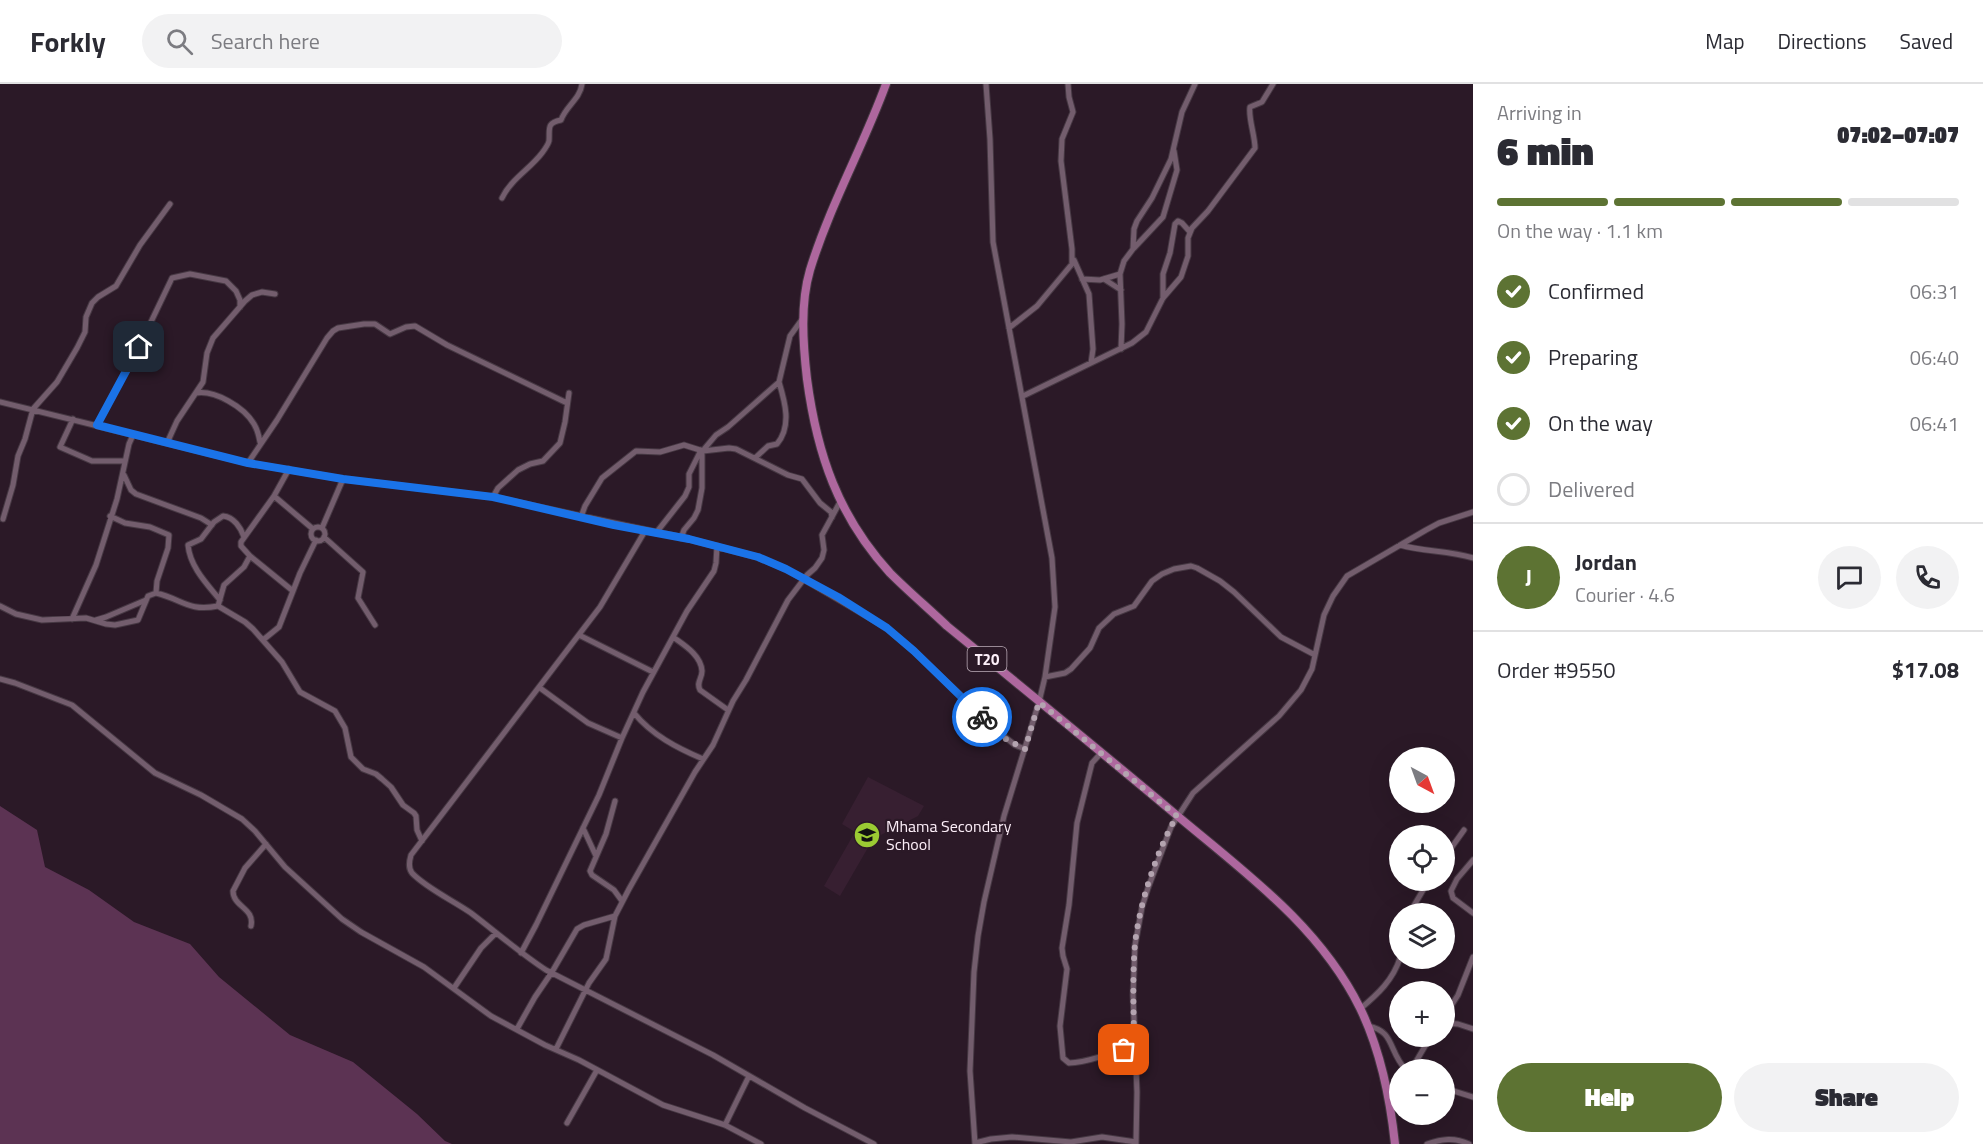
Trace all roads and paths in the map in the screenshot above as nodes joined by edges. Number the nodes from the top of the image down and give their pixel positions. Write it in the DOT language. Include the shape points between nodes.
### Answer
graph roads {
  1 [pos="582,84"];
  2 [pos="986,84"];
  3 [pos="1068,84"];
  4 [pos="1195,84"];
  5 [pos="1273,84"];
  6 [pos="883,86"];
  7 [pos="1174,151"];
  8 [pos="502,198"];
  9 [pos="170,204"];
  10 [pos="1190,232"];
  11 [pos="1133,249"];
  12 [pos="1073,257"];
  13 [pos="1120,274"];
  14 [pos="1082,279"];
  15 [pos="1104,279"];
  16 [pos="1121,290"];
  17 [pos="275,294"];
  18 [pos="1163,298"];
  19 [pos="240,307"];
  20 [pos="804,317"];
  21 [pos="1010,328"];
  22 [pos="1121,349"];
  23 [pos="1091,363"];
  24 [pos="779,382"];
  25 [pos="196,393"];
  26 [pos="569,393"];
  27 [pos="1023,396"];
  28 [pos="0,402"];
  29 [pos="567,403"];
  30 [pos="33,409"];
  31 [pos="73,419"];
  32 [pos="97,425"];
  33 [pos="133,435"];
  34 [pos="260,442"];
  35 [pos="167,443"];
  36 [pos="702,451"];
  37 [pos="755,458"];
  38 [pos="125,461"];
  39 [pos="248,463"];
  40 [pos="289,469"];
  41 [pos="123,473"];
  42 [pos="343,479"];
  43 [pos="273,496"];
  44 [pos="493,497"];
  45 [pos="840,502"];
  46 [pos="1473,512"];
  47 [pos="110,516"];
  48 [pos="581,517"];
  49 [pos="831,517"];
  50 [pos="3,519"];
  51 [pos="212,525"];
  52 [pos="322,528"];
  53 [pos="313,529"];
  54 [pos="645,531"];
  55 [pos="656,533"];
  56 [pos="244,537"];
  57 [pos="324,537"];
  58 [pos="681,538"];
  59 [pos="316,540"];
  60 [pos="1400,545"];
  61 [pos="717,546"];
  62 [pos="250,556"];
  63 [pos="1473,558"];
  64 [pos="804,579"];
  65 [pos="293,591"];
  66 [pos="156,593"];
  67 [pos="146,600"];
  68 [pos="219,603"];
  69 [pos="0,606"];
  70 [pos="72,619"];
  71 [pos="94,620"];
  72 [pos="375,625"];
  73 [pos="579,635"];
  74 [pos="673,637"];
  75 [pos="263,640"];
  76 [pos="1315,655"];
  77 [pos="653,672"];
  78 [pos="1045,677"];
  79 [pos="0,679"];
  80 [pos="540,688"];
  81 [pos="1039,702"];
  82 [pos="728,710"];
  83 [pos="634,713"];
  84 [pos="622,738"];
  85 [pos="1025,749"];
  86 [pos="1102,752"];
  87 [pos="703,759"];
  88 [pos="615,801"];
  89 [pos="1177,816"];
  90 [pos="583,828"];
  91 [pos="1464,830"];
  92 [pos="422,842"];
  93 [pos="1455,843"];
  94 [pos="266,844"];
  95 [pos="596,856"];
  96 [pos="1473,860"];
  97 [pos="622,901"];
  98 [pos="1473,913"];
  99 [pos="615,916"];
  100 [pos="251,926"];
  101 [pos="496,933"];
  102 [pos="521,953"];
  103 [pos="1473,957"];
  104 [pos="1395,969"];
  105 [pos="552,972"];
  106 [pos="454,988"];
  107 [pos="586,989"];
  108 [pos="1455,1000"];
  109 [pos="1360,1009"];
  110 [pos="1455,1024"];
  111 [pos="1368,1026"];
  112 [pos="517,1029"];
  113 [pos="1473,1029"];
  114 [pos="556,1049"];
  115 [pos="1134,1051"];
  116 [pos="1397,1059"];
  117 [pos="597,1070"];
  118 [pos="749,1076"];
  119 [pos="1455,1091"];
  120 [pos="1389,1097"];
  121 [pos="1473,1097"];
  122 [pos="567,1123"];
  123 [pos="725,1125"];
  124 [pos="1393,1125"];
  125 [pos="975,1143"];
  126 [pos="1136,1143"];
  127 [pos="761,1144"];
  128 [pos="874,1144"];
  129 [pos="1395,1144"];
  130 [pos="1427,1144"];
  131 [pos="1469,1144"];
  1 -- 8 [label="street" via="580,94 561,120 549,129 549,141 543,151"];
  2 -- 21 [label="street" via="993,242"];
  3 -- 12 [label="street" via="1073,112 1062,139 1061,168"];
  4 -- 7 [label="street" via="1182,112"];
  5 -- 10 [label="street" via="1262,102 1250,108 1254,148"];
  6 -- 20 [label="main road, T20" via="809,273"];
  7 -- 11 [label="street" via="1137,221"];
  7 -- 11 [label="street" via="1177,170 1163,217"];
  9 -- 30 [label="street" via="116,286 92,303 85,332 74,354 57,382"];
  10 -- 18 [label="street" via="1186,268"];
  10 -- 18 [label="street" via="1182,223 1175,224 1163,273"];
  11 -- 13 [label="street"];
  12 -- 14 [label="street"];
  12 -- 21 [label="street" via="1070,267 1037,306"];
  13 -- 15 [label="street"];
  13 -- 16 [label="street"];
  14 -- 15 [label="street"];
  14 -- 23 [label="street" via="1090,303"];
  15 -- 16 [label="street"];
  16 -- 22 [label="street"];
  17 -- 19 [label="street" via="252,295"];
  18 -- 22 [label="street" via="1146,332"];
  19 -- 25 [label="street" via="209,344 205,375"];
  19 -- 32 [label="street" via="236,291 226,281 190,274 172,278"];
  20 -- 24 [label="street" via="790,336"];
  20 -- 45 [label="main road, T20" via="811,405 824,464"];
  21 -- 27 [label="street"];
  22 -- 23 [label="street"];
  23 -- 27 [label="street"];
  24 -- 36 [label="street"];
  24 -- 37 [label="street" via="786,410 785,430 777,444 768,446"];
  25 -- 34 [label="street" via="219,397 246,414 254,423"];
  25 -- 35 [label="street"];
  26 -- 29 [label="street"];
  27 -- 78 [label="street" via="1055,588"];
  28 -- 30 [label="street"];
  29 -- 34 [label="street" via="415,326 390,334 375,324 364,324 333,331"];
  29 -- 44 [label="street" via="563,433 554,451 543,461 518,470"];
  30 -- 31 [label="street"];
  30 -- 50 [label="street"];
  31 -- 32 [label="street"];
  31 -- 38 [label="street" via="60,447 92,461"];
  32 -- 33 [label="street"];
  33 -- 35 [label="street"];
  33 -- 38 [label="street"];
  34 -- 39 [label="street"];
  35 -- 39 [label="street"];
  36 -- 37 [label="street" via="733,448"];
  36 -- 48 [label="street" via="679,445 660,452 641,450 631,454 602,478"];
  36 -- 55 [label="street" via="689,474 685,496"];
  36 -- 58 [label="street" via="698,510"];
  37 -- 49 [label="street" via="802,479 831,512"];
  38 -- 41 [label="street"];
  39 -- 40 [label="street"];
  40 -- 42 [label="street"];
  40 -- 43 [label="street"];
  41 -- 47 [label="street"];
  41 -- 51 [label="street" via="136,494"];
  42 -- 44 [label="street"];
  42 -- 52 [label="street"];
  43 -- 53 [label="street"];
  43 -- 56 [label="street"];
  44 -- 48 [label="street"];
  45 -- 49 [label="street"];
  45 -- 81 [label="main road, T20" via="891,573 947,626"];
  46 -- 60 [label="street" via="1439,523"];
  47 -- 66 [label="street" via="169,535"];
  47 -- 70 [label="street" via="92,575"];
  48 -- 54 [label="street"];
  49 -- 64 [label="street" via="822,535 822,558"];
  51 -- 56 [label="street" via="219,517 227,516"];
  51 -- 68 [label="street" via="188,548"];
  52 -- 53 [label="street"];
  52 -- 57 [label="street"];
  53 -- 59 [label="street"];
  54 -- 55 [label="street"];
  54 -- 73 [label="street"];
  55 -- 58 [label="street"];
  56 -- 62 [label="street" via="241,546"];
  57 -- 59 [label="street"];
  57 -- 72 [label="street" via="363,572 358,598"];
  58 -- 61 [label="street"];
  59 -- 65 [label="street"];
  60 -- 63 [label="street"];
  60 -- 76 [label="street" via="1353,571 1343,581 1324,615"];
  61 -- 64 [label="street" via="772,562"];
  61 -- 74 [label="street" via="714,571"];
  62 -- 65 [label="street"];
  62 -- 68 [label="street" via="224,585"];
  64 -- 82 [label="street" via="788,600"];
  64 -- 85 [label="street" via="887,628 1000,734"];
  65 -- 75 [label="street" via="279,627"];
  66 -- 67 [label="street"];
  66 -- 68 [label="street" via="197,608"];
  67 -- 71 [label="street"];
  67 -- 71 [label="street" via="138,620 115,625"];
  68 -- 75 [label="street"];
  69 -- 70 [label="street" via="42,620"];
  70 -- 71 [label="street"];
  73 -- 77 [label="street"];
  73 -- 80 [label="street"];
  74 -- 77 [label="street"];
  74 -- 82 [label="street" via="692,651 698,661 702,670 700,690"];
  75 -- 92 [label="street" via="300,692 338,715 351,757 363,769 376,774 414,813"];
  76 -- 78 [label="street" via="1281,637 1234,592 1191,566 1174,569 1152,581 1134,606 1114,614 1099,628 1090,648 1071,669 1065,674"];
  76 -- 89 [label="street" via="1307,679 1291,703 1193,793"];
  77 -- 83 [label="street"];
  78 -- 81 [label="street"];
  79 -- 94 [label="street" via="72,705 155,773 243,819"];
  80 -- 84 [label="street" via="588,723"];
  80 -- 92 [label="street"];
  81 -- 85 [label="street"];
  81 -- 86 [label="main road, T20"];
  82 -- 87 [label="street" via="716,741"];
  83 -- 84 [label="street"];
  83 -- 87 [label="street" via="660,737"];
  84 -- 90 [label="street"];
  85 -- 125 [label="street" via="1004,816 978,936 970,1071"];
  86 -- 89 [label="main road, T20"];
  86 -- 115 [label="street" via="1092,763 1077,818 1062,948 1067,969 1060,1033 1063,1058 1069,1063"];
  87 -- 97 [label="street"];
  88 -- 95 [label="street"];
  89 -- 109 [label="main road, T20" via="1297,919 1334,965"];
  89 -- 115 [label="street" via="1148,888 1137,931"];
  90 -- 95 [label="street"];
  90 -- 102 [label="street"];
  91 -- 93 [label="street"];
  92 -- 101 [label="street" via="409,861 411,872"];
  94 -- 100 [label="street" via="245,868 233,891 235,900 250,913"];
  94 -- 106 [label="street" via="285,867 342,919"];
  95 -- 97 [label="street" via="591,873"];
  96 -- 98 [label="street" via="1451,891 1453,898"];
  97 -- 99 [label="street"];
  99 -- 105 [label="street" via="577,929"];
  99 -- 107 [label="street" via="606,959"];
  101 -- 102 [label="street"];
  101 -- 106 [label="street"];
  102 -- 105 [label="street"];
  103 -- 108 [label="street"];
  104 -- 109 [label="street" via="1386,985"];
  105 -- 107 [label="street"];
  105 -- 112 [label="street"];
  106 -- 112 [label="street" via="478,1008"];
  107 -- 114 [label="street"];
  107 -- 118 [label="street"];
  109 -- 111 [label="main road, T20"];
  110 -- 113 [label="street"];
  111 -- 116 [label="street" via="1384,1032"];
  111 -- 120 [label="main road, T20"];
  112 -- 114 [label="street"];
  114 -- 117 [label="street"];
  115 -- 126 [label="street"];
  117 -- 122 [label="street"];
  117 -- 123 [label="street" via="663,1105"];
  118 -- 123 [label="street"];
  118 -- 128 [label="street"];
  119 -- 121 [label="street"];
  123 -- 127 [label="street"];
  124 -- 129 [label="main road, T20"];
  125 -- 126 [label="street" via="1012,1137 1071,1142 1096,1137"];
  130 -- 131 [label="street" via="1454,1139"];
}
